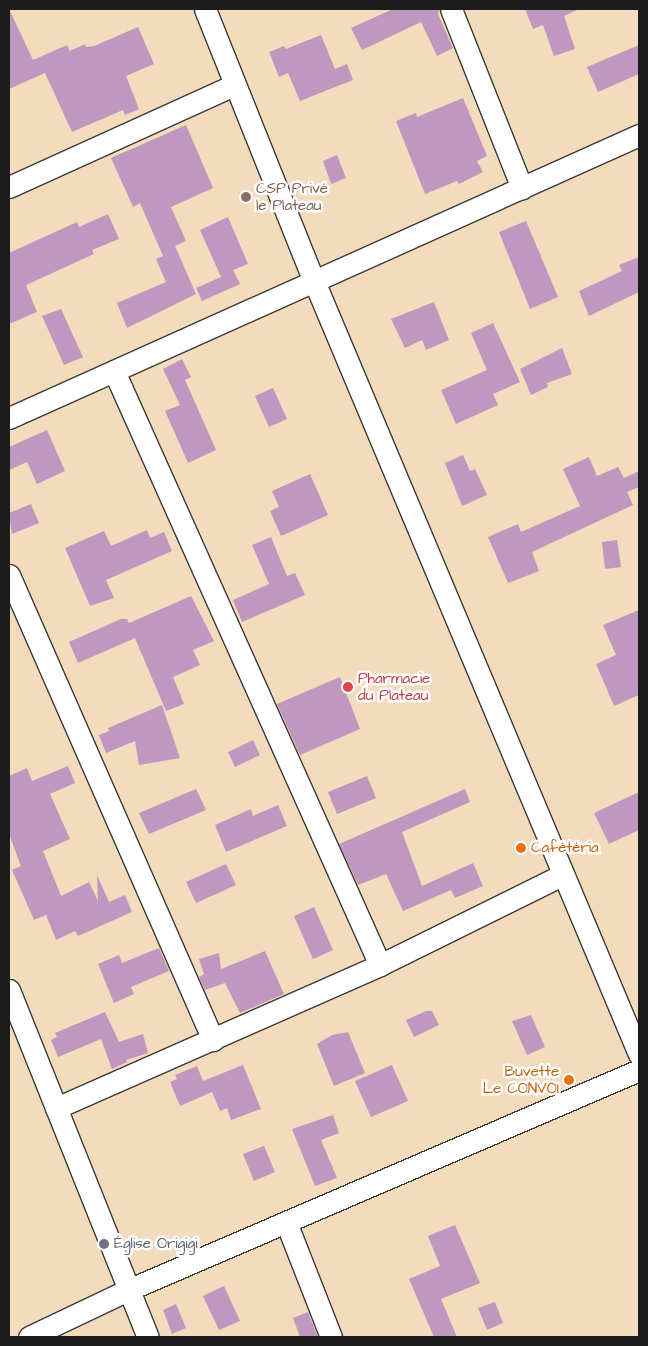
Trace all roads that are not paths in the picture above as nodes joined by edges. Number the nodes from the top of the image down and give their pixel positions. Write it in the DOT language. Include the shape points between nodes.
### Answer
graph roads {
  1 [pos="205,9"];
  2 [pos="452,9"];
  3 [pos="234,85"];
  4 [pos="639,135"];
  5 [pos="10,184"];
  6 [pos="522,188"];
  7 [pos="314,281"];
  8 [pos="114,371"];
  9 [pos="9,418"];
  10 [pos="9,575"];
  11 [pos="562,875"];
  12 [pos="380,965"];
  13 [pos="9,990"];
  14 [pos="214,1040"];
  15 [pos="639,1054"];
  16 [pos="639,1070"];
  17 [pos="56,1108"];
  18 [pos="286,1222"];
  19 [pos="128,1290"];
  20 [pos="29,1337"];
  21 [pos="148,1337"];
  22 [pos="331,1337"];
  1 -- 3 [label="street"];
  2 -- 6 [label="street"];
  3 -- 5 [label="street"];
  3 -- 7 [label="street"];
  4 -- 6 [label="street"];
  6 -- 7 [label="street"];
  7 -- 8 [label="street"];
  7 -- 11 [label="street"];
  8 -- 9 [label="street"];
  8 -- 12 [label="street"];
  10 -- 14 [label="street"];
  11 -- 12 [label="street"];
  11 -- 15 [label="street"];
  12 -- 14 [label="street"];
  13 -- 17 [label="street"];
  14 -- 17 [label="street"];
  16 -- 18 [label="street"];
  17 -- 19 [label="street"];
  18 -- 19 [label="street"];
  18 -- 22 [label="street"];
  19 -- 20 [label="street"];
  19 -- 21 [label="street"];
}
